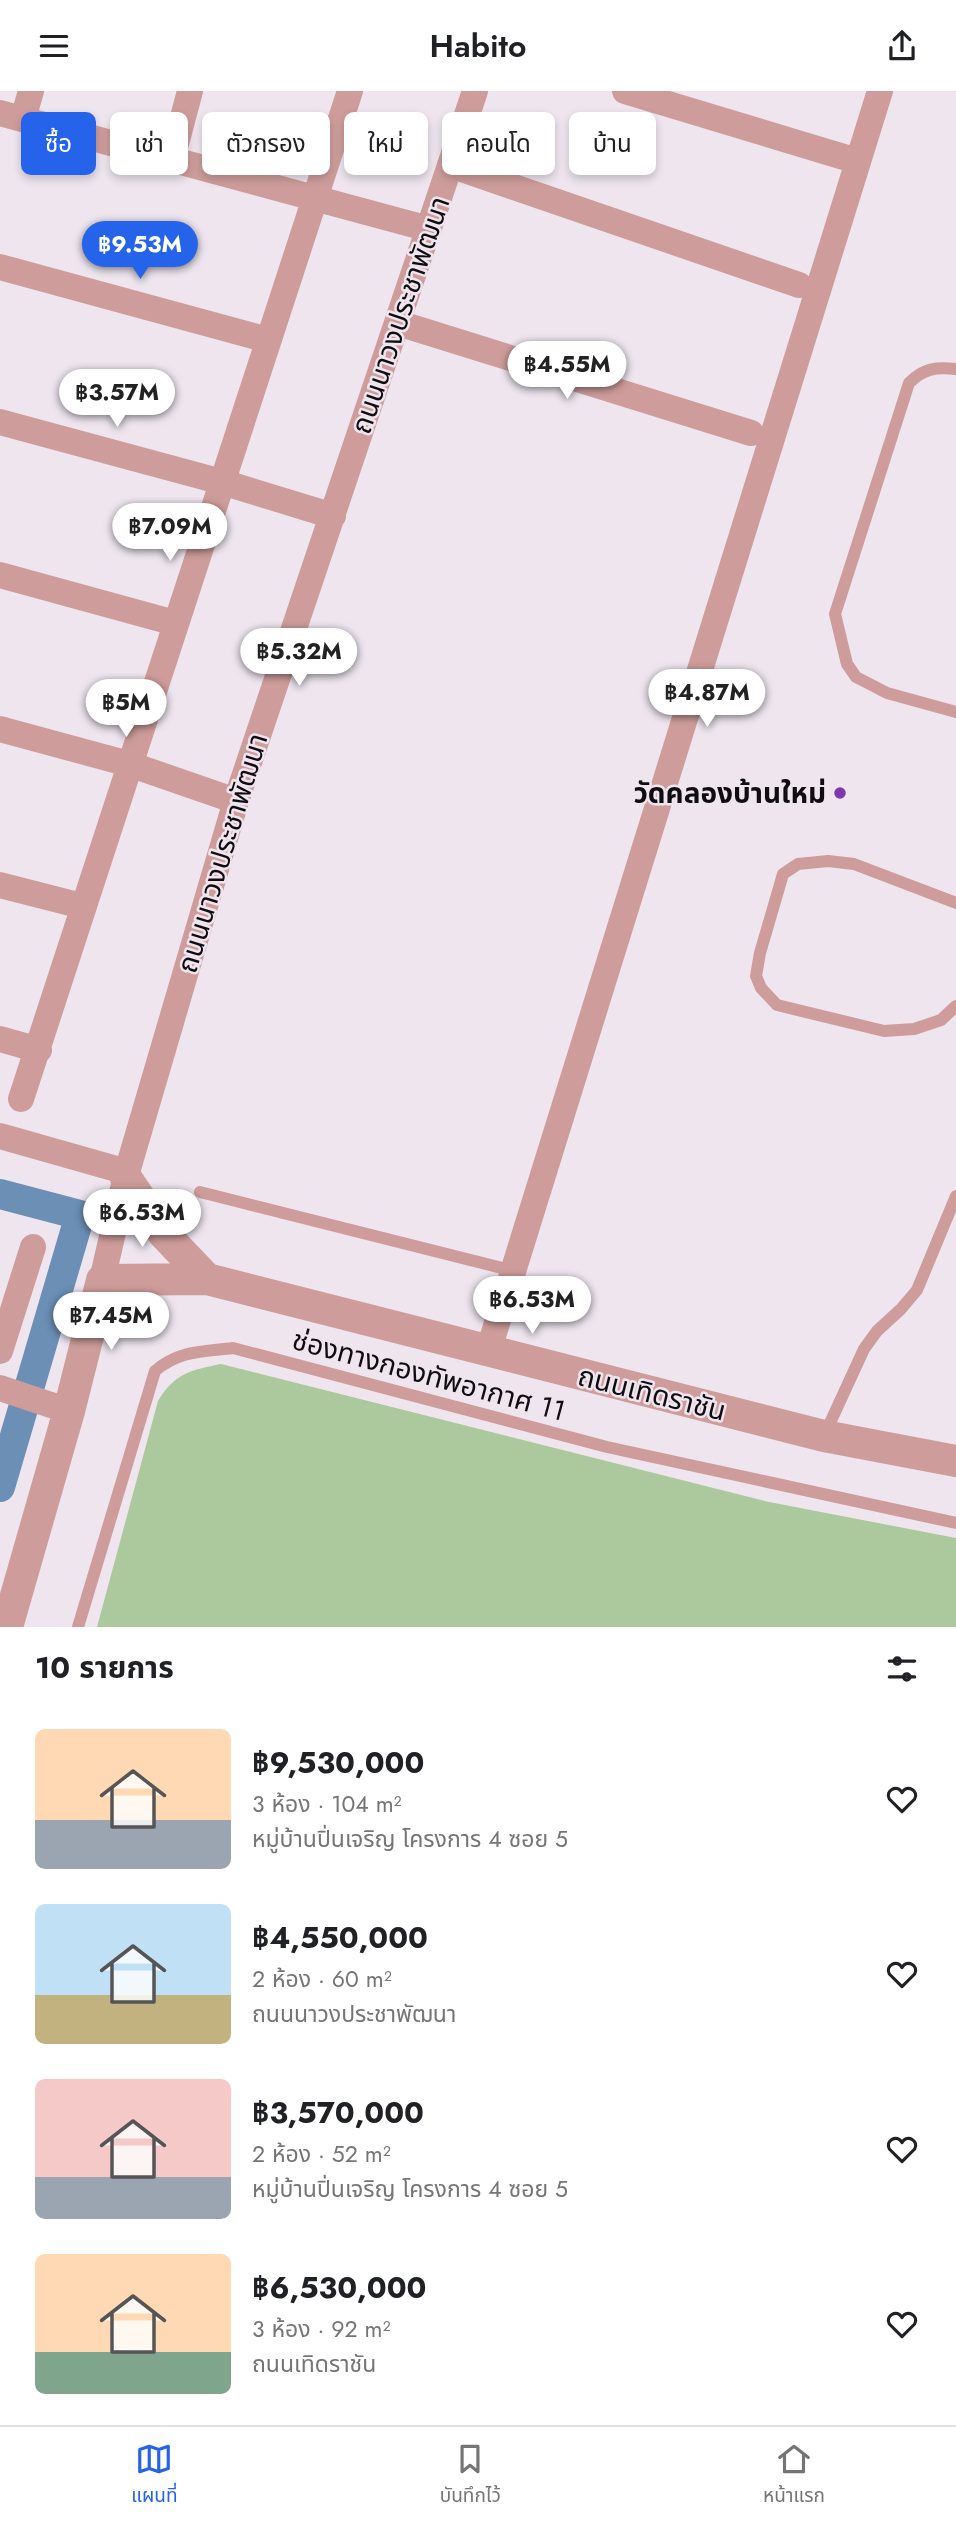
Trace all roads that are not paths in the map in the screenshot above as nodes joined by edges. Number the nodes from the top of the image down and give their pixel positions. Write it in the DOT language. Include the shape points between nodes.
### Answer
graph roads {
  1 [pos="31,91"];
  2 [pos="190,91"];
  3 [pos="351,91"];
  4 [pos="475,91"];
  5 [pos="625,91"];
  6 [pos="880,91"];
  7 [pos="695,102"];
  8 [pos="184,112"];
  9 [pos="468,112"];
  10 [pos="12,116"];
  11 [pos="110,142"];
  12 [pos="857,161"];
  13 [pos="188,163"];
  14 [pos="447,175"];
  15 [pos="479,175"];
  16 [pos="315,198"];
  17 [pos="429,229"];
  18 [pos="0,267"];
  19 [pos="799,285"];
  20 [pos="398,323"];
  21 [pos="268,340"];
  22 [pos="956,369"];
  23 [pos="0,422"];
  24 [pos="751,433"];
  25 [pos="222,482"];
  26 [pos="333,516"];
  27 [pos="0,575"];
  28 [pos="175,624"];
  29 [pos="956,712"];
  30 [pos="0,729"];
  31 [pos="129,764"];
  32 [pos="236,801"];
  33 [pos="0,884"];
  34 [pos="956,903"];
  35 [pos="82,906"];
  36 [pos="956,1006"];
  37 [pos="0,1039"];
  38 [pos="39,1050"];
  39 [pos="21,1099"];
  40 [pos="0,1136"];
  41 [pos="126,1175"];
  42 [pos="200,1192"];
  43 [pos="956,1196"];
  44 [pos="33,1247"];
  45 [pos="515,1271"];
  46 [pos="207,1279"];
  47 [pos="102,1280"];
  48 [pos="0,1351"];
  49 [pos="488,1352"];
  50 [pos="4,1390"];
  51 [pos="56,1407"];
  52 [pos="824,1436"];
  53 [pos="956,1461"];
  54 [pos="956,1523"];
  55 [pos="7,1627"];
  56 [pos="78,1627"];
  1 -- 10 [label="street"];
  2 -- 8 [label="street"];
  3 -- 16 [label="street"];
  4 -- 9 [label="street, ถนนนาวงประชาพัฒนา"];
  5 -- 7 [label="street"];
  6 -- 12 [label="street"];
  7 -- 12 [label="street"];
  10 -- 11 [label="street"];
  12 -- 45 [label="street"];
  13 -- 16 [label="street"];
  14 -- 17 [label="street, ถนนนาวงประชาพัฒนา"];
  15 -- 19 [label="street"];
  16 -- 17 [label="street"];
  16 -- 21 [label="street"];
  17 -- 20 [label="street, ถนนนาวงประชาพัฒนา"];
  18 -- 21 [label="street"];
  20 -- 24 [label="street"];
  20 -- 26 [label="street, ถนนนาวงประชาพัฒนา"];
  21 -- 25 [label="street"];
  22 -- 29 [label="lane" via="921,371 909,383 835,614 847,664 856,677 887,693"];
  23 -- 25 [label="street"];
  25 -- 26 [label="street"];
  25 -- 28 [label="street"];
  26 -- 32 [label="street, ถนนนาวงประชาพัฒนา"];
  27 -- 28 [label="street"];
  28 -- 31 [label="street"];
  30 -- 31 [label="street"];
  31 -- 32 [label="street"];
  31 -- 35 [label="street"];
  32 -- 41 [label="street, ถนนนาวงประชาพัฒนา"];
  33 -- 35 [label="street"];
  34 -- 36 [label="lane" via="854,864 798,864 783,874 757,976 761,988 777,1005 884,1031 914,1029 941,1020"];
  35 -- 38 [label="street"];
  37 -- 38 [label="street"];
  38 -- 39 [label="street"];
  40 -- 41 [label="street"];
  41 -- 46 [label="street" via="164,1234"];
  41 -- 47 [label="street, ถนนนาวงประชาพัฒนา"];
  42 -- 45 [label="lane"];
  43 -- 52 [label="lane" via="917,1290 864,1349"];
  44 -- 48 [label="street"];
  45 -- 49 [label="street"];
  46 -- 47 [label="street, ถนนเทิดราชัน"];
  46 -- 49 [label="street, ถนนเทิดราชัน"];
  47 -- 51 [label="street, ถนนนาวงประชาพัฒนา"];
  49 -- 52 [label="street, ถนนเทิดราชัน"];
  50 -- 51 [label="street"];
  51 -- 55 [label="street, ถนนนาวงประชาพัฒนา"];
  52 -- 53 [label="street, ถนนเทิดราชัน"];
  54 -- 56 [label="lane, ช่องทางกองทัพอากาศ 11" via="607,1447 233,1348 197,1352 170,1358 155,1371"];
}
